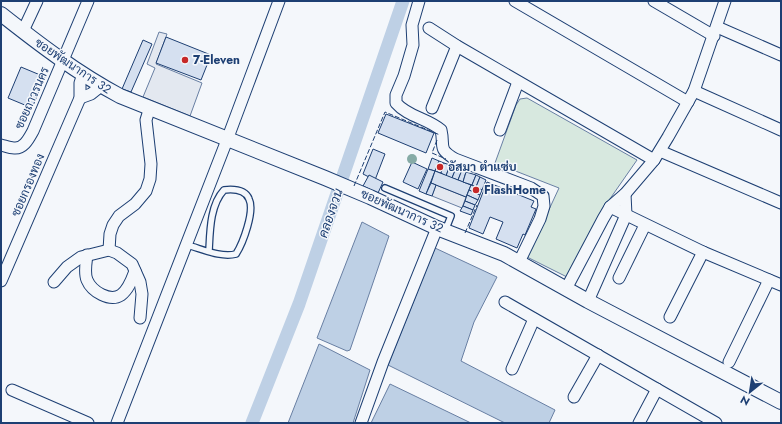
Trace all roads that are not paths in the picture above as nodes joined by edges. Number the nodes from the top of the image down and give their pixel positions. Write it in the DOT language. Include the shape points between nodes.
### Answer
graph roads {
  1 [pos="36,1"];
  2 [pos="88,1"];
  3 [pos="279,1"];
  4 [pos="419,1"];
  5 [pos="515,1"];
  6 [pos="654,1"];
  7 [pos="725,1"];
  8 [pos="1,14"];
  9 [pos="429,28"];
  10 [pos="23,31"];
  11 [pos="715,32"];
  12 [pos="457,46"];
  13 [pos="781,55"];
  14 [pos="63,61"];
  15 [pos="83,74"];
  16 [pos="518,82"];
  17 [pos="101,86"];
  18 [pos="694,91"];
  19 [pos="80,98"];
  20 [pos="688,102"];
  21 [pos="150,107"];
  22 [pos="432,108"];
  23 [pos="500,130"];
  24 [pos="781,130"];
  25 [pos="227,140"];
  26 [pos="1,145"];
  27 [pos="660,150"];
  28 [pos="654,160"];
  29 [pos="385,188"];
  30 [pos="626,194"];
  31 [pos="781,203"];
  32 [pos="610,208"];
  33 [pos="626,215"];
  34 [pos="645,224"];
  35 [pos="441,229"];
  36 [pos="187,244"];
  37 [pos="109,250"];
  38 [pos="209,251"];
  39 [pos="703,252"];
  40 [pos="87,256"];
  41 [pos="519,262"];
  42 [pos="135,271"];
  43 [pos="619,278"];
  44 [pos="769,280"];
  45 [pos="1,281"];
  46 [pos="54,282"];
  47 [pos="781,285"];
  48 [pos="566,289"];
  49 [pos="588,301"];
  50 [pos="504,302"];
  51 [pos="670,317"];
  52 [pos="140,318"];
  53 [pos="534,319"];
  54 [pos="598,355"];
  55 [pos="729,362"];
  56 [pos="512,369"];
  57 [pos="657,389"];
  58 [pos="12,390"];
  59 [pos="574,397"];
  60 [pos="781,402"];
  61 [pos="88,423"];
  62 [pos="116,423"];
  63 [pos="361,423"];
  64 [pos="638,423"];
  65 [pos="716,423"];
  1 -- 10 [label="street"];
  2 -- 14 [label="street"];
  3 -- 25 [label="street"];
  4 -- 41 [label="street" via="412,25 413,45 396,95 396,103 407,113 442,130 442,147 447,154 532,188 543,196 544,206 540,218"];
  5 -- 20 [label="street"];
  6 -- 11 [label="street"];
  7 -- 11 [label="street"];
  8 -- 10 [label="street, ซอยพัฒนาการ 32"];
  9 -- 12 [label="street"];
  10 -- 14 [label="street, ซอยพัฒนาการ 32"];
  11 -- 13 [label="street"];
  11 -- 18 [label="street"];
  12 -- 16 [label="street"];
  12 -- 22 [label="street"];
  14 -- 15 [label="street, ซอยพัฒนาการ 32"];
  14 -- 26 [label="street, ซอยถาวรนคร" via="27,141 16,149"];
  15 -- 17 [label="street, ซอยพัฒนาการ 32"];
  15 -- 19 [label="street, ซอยกรองทอง"];
  16 -- 23 [label="street"];
  16 -- 28 [label="street"];
  17 -- 19 [label="street"];
  17 -- 21 [label="street, ซอยพัฒนาการ 32"];
  18 -- 20 [label="street"];
  18 -- 24 [label="street"];
  19 -- 45 [label="street, ซอยกรองทอง"];
  20 -- 27 [label="street"];
  21 -- 25 [label="street, ซอยพัฒนาการ 32"];
  21 -- 37 [label="street" via="146,120 151,164 150,179 146,191 113,225"];
  25 -- 35 [label="street, ซอยพัฒนาการ 32" via="325,178"];
  25 -- 36 [label="street"];
  27 -- 28 [label="street"];
  27 -- 31 [label="street"];
  28 -- 30 [label="street"];
  29 -- 35 [label="lane" via="451,216"];
  30 -- 32 [label="street"];
  30 -- 33 [label="street"];
  32 -- 33 [label="street"];
  32 -- 48 [label="street"];
  33 -- 34 [label="street"];
  33 -- 49 [label="street"];
  34 -- 39 [label="street"];
  34 -- 43 [label="street"];
  35 -- 41 [label="street, ซอยพัฒนาการ 32"];
  35 -- 63 [label="street" via="383,362"];
  36 -- 38 [label="lane"];
  36 -- 62 [label="street"];
  37 -- 40 [label="street"];
  37 -- 42 [label="street" via="124,256"];
  38 -- 38 [label="lane" via="228,256 236,254 242,244 251,210 250,199 234,188 224,190 219,195 210,228"];
  39 -- 44 [label="street"];
  39 -- 51 [label="street"];
  40 -- 42 [label="street" via="87,280 97,292 110,297 120,295 126,290"];
  40 -- 46 [label="street" via="74,261"];
  41 -- 48 [label="street, ซอยพัฒนาการ 32"];
  42 -- 52 [label="street" via="142,294"];
  44 -- 47 [label="street"];
  44 -- 55 [label="street"];
  48 -- 49 [label="street, ซอยพัฒนาการ 32"];
  49 -- 60 [label="street, ซอยพัฒนาการ 32"];
  50 -- 53 [label="street"];
  53 -- 54 [label="street"];
  53 -- 56 [label="street"];
  54 -- 57 [label="street"];
  54 -- 59 [label="street"];
  57 -- 64 [label="street"];
  57 -- 65 [label="street"];
  58 -- 61 [label="street"];
}
